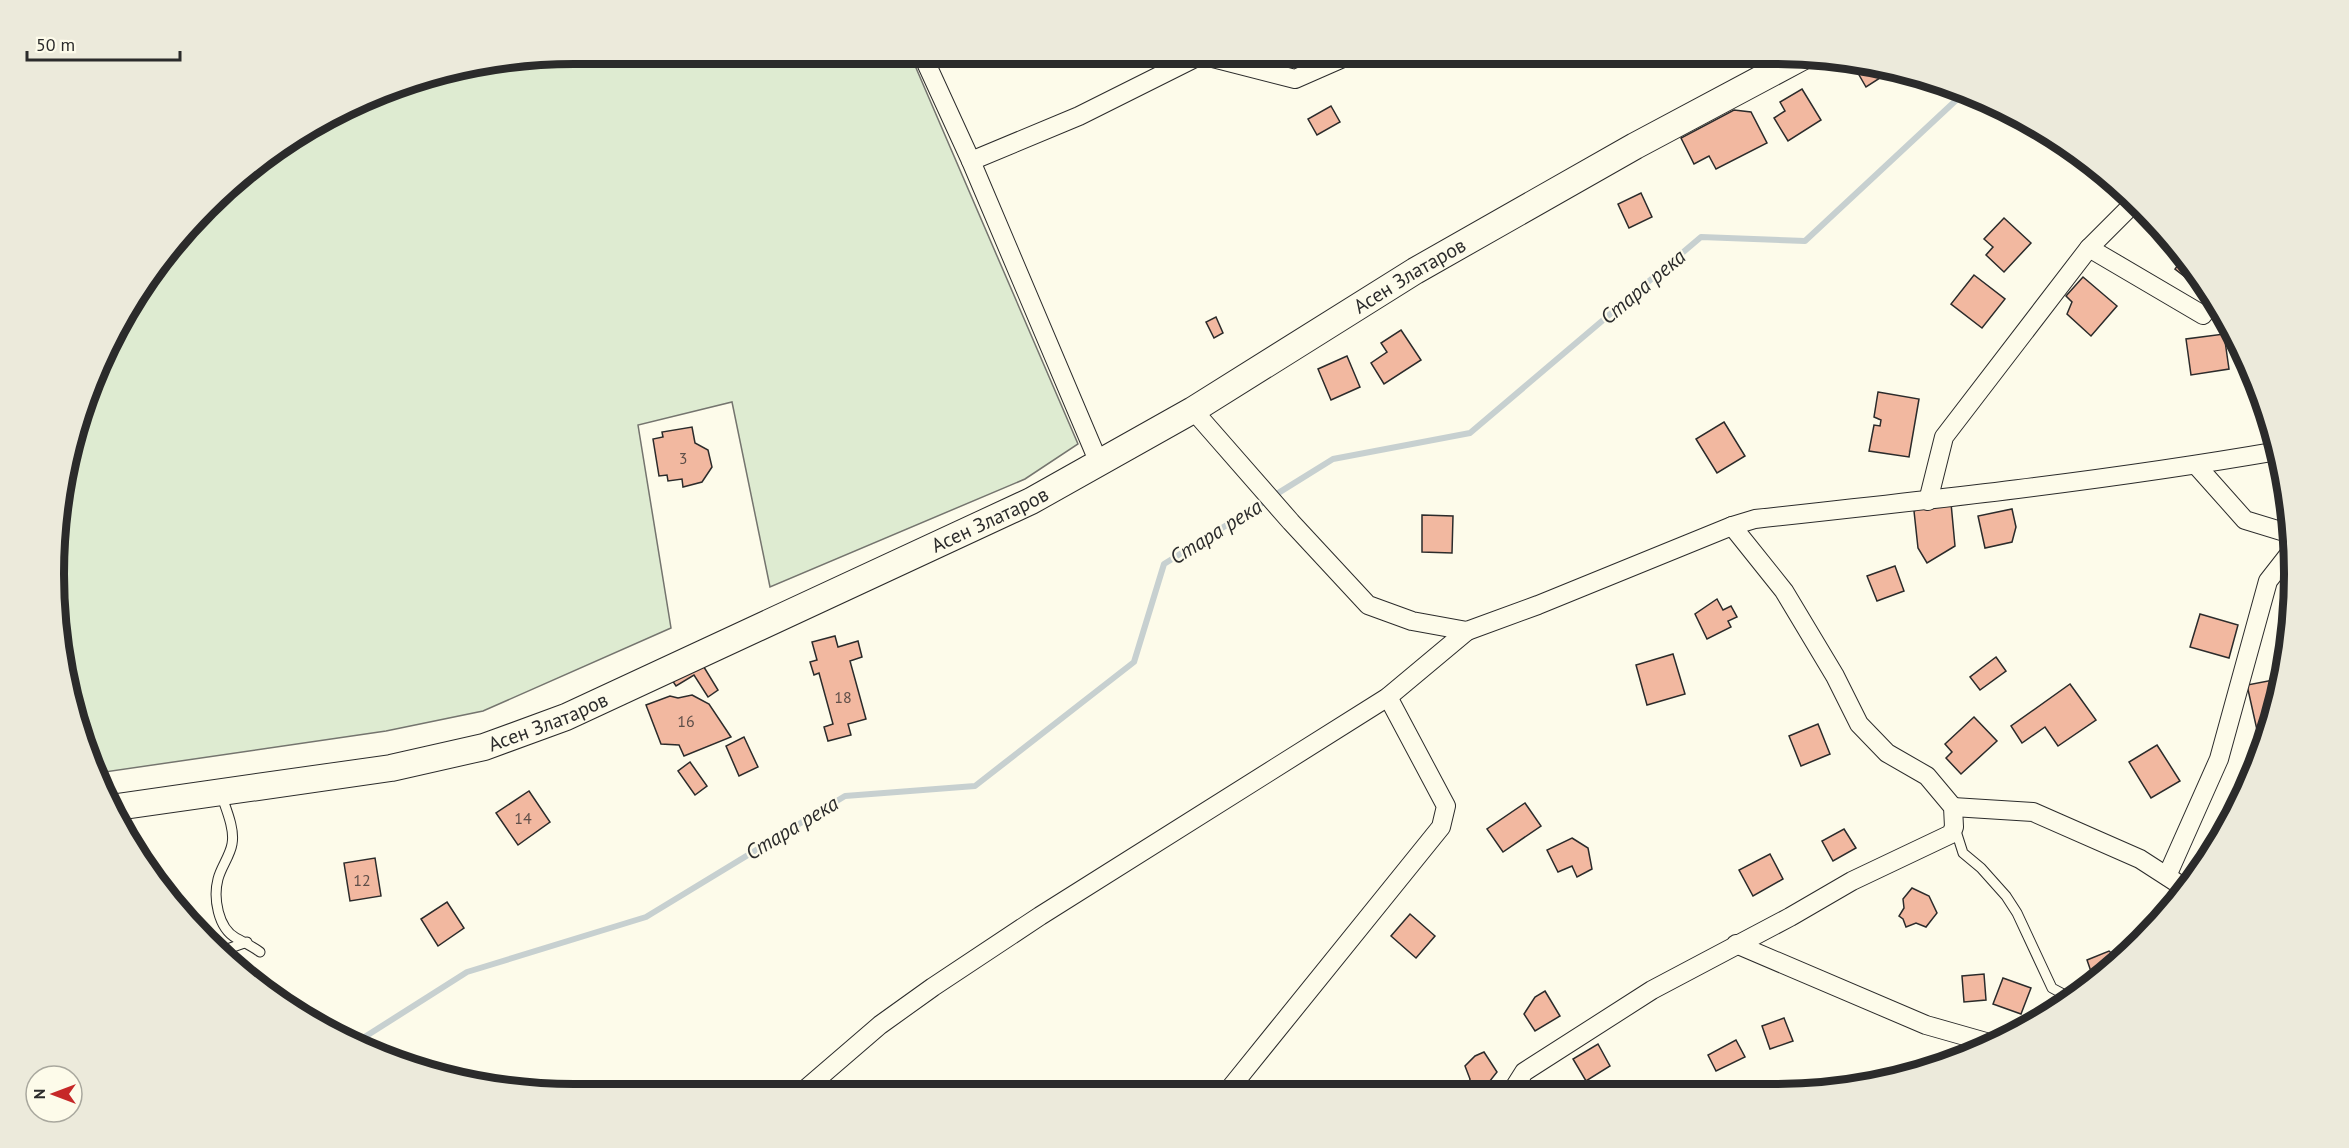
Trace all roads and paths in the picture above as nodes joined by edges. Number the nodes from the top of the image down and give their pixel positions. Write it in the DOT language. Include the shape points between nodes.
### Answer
graph roads {
  1 [pos="927,64"];
  2 [pos="1184,64"];
  3 [pos="1237,64"];
  4 [pos="1329,64"];
  5 [pos="1787,65"];
  6 [pos="971,161"];
  7 [pos="2129,208"];
  8 [pos="2089,248"];
  9 [pos="2203,315"];
  10 [pos="1193,410"];
  11 [pos="2270,452"];
  12 [pos="1099,463"];
  13 [pos="2196,465"];
  14 [pos="1928,501"];
  15 [pos="1732,526"];
  16 [pos="2282,531"];
  17 [pos="2284,560"];
  18 [pos="1467,630"];
  19 [pos="1388,697"];
  20 [pos="221,792"];
  21 [pos="121,806"];
  22 [pos="1953,807"];
  23 [pos="1954,827"];
  24 [pos="2167,876"];
  25 [pos="2179,884"];
  26 [pos="247,942"];
  27 [pos="1736,944"];
  28 [pos="229,948"];
  29 [pos="260,952"];
  30 [pos="2063,994"];
  31 [pos="1980,1040"];
  32 [pos="812,1084"];
  33 [pos="1233,1084"];
  34 [pos="1516,1084"];
  1 -- 6 [label="street"];
  2 -- 6 [label="street" via="1079,116"];
  3 -- 4 [label="street" via="1295,79"];
  5 -- 10 [label="street, Асен Златаров" via="1415,271"];
  6 -- 12 [label="street"];
  7 -- 8 [label="street"];
  8 -- 9 [label="street"];
  8 -- 14 [label="street" via="1944,437"];
  10 -- 12 [label="street, Асен Златаров"];
  10 -- 18 [label="street" via="1368,604 1412,621"];
  11 -- 13 [label="street"];
  12 -- 20 [label="street, Асен Златаров" via="1031,501 556,721 484,747 391,768"];
  13 -- 14 [label="street"];
  13 -- 16 [label="street" via="2246,520"];
  14 -- 15 [label="street" via="1755,519"];
  15 -- 18 [label="street"];
  15 -- 22 [label="street" via="1784,591 1835,675 1859,724 1887,753 1927,776"];
  17 -- 24 [label="street" via="2268,581 2219,759"];
  18 -- 19 [label="street"];
  19 -- 32 [label="street" via="933,987"];
  19 -- 33 [label="street" via="1446,806 1442,827"];
  20 -- 21 [label="street, Асен Златаров"];
  20 -- 26 [label="lane" via="232,844 215,899 221,921 235,938"];
  22 -- 23 [label="street"];
  22 -- 24 [label="street" via="2033,812 2140,859"];
  23 -- 27 [label="street" via="1951,834 1852,881"];
  23 -- 30 [label="lane" via="1963,853 2000,889 2017,913 2052,988"];
  24 -- 25 [label="street"];
  26 -- 28 [label="lane"];
  26 -- 29 [label="lane"];
  27 -- 31 [label="street" via="1926,1026"];
  27 -- 34 [label="street" via="1652,990 1524,1072"];
}
